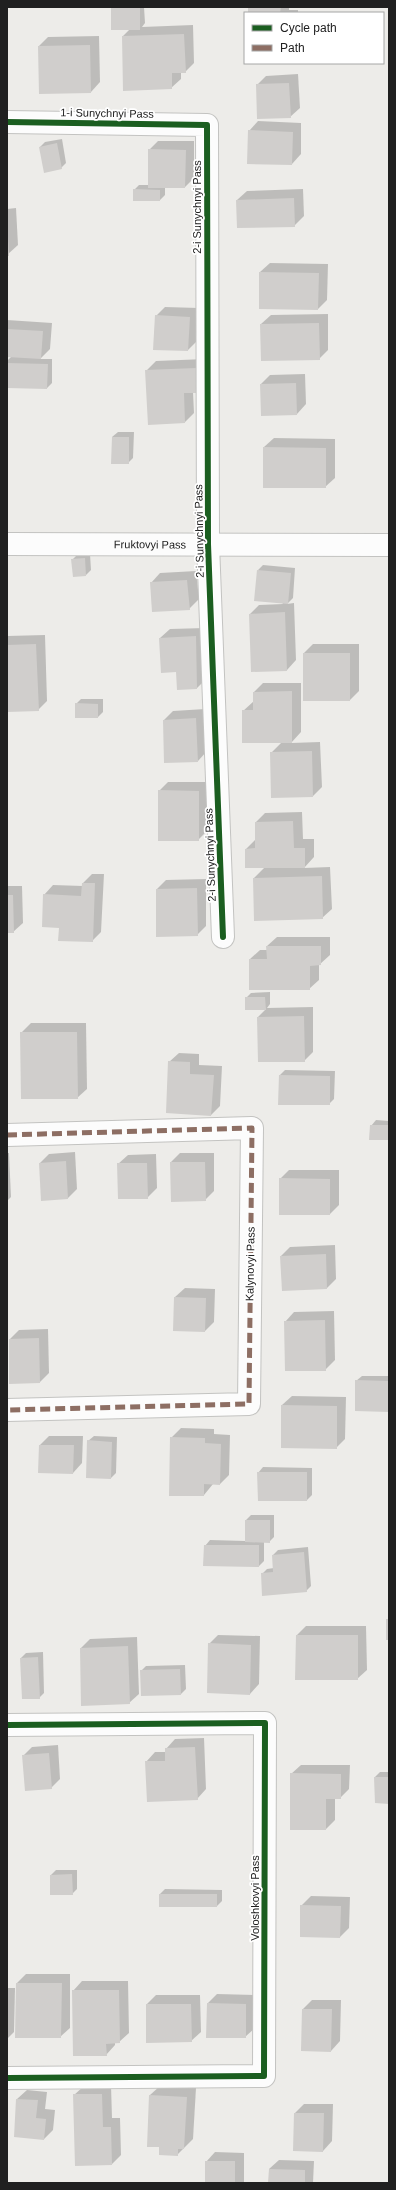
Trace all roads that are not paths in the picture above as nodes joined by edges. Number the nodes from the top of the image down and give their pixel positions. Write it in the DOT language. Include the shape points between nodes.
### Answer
graph roads {
  1 [pos="7,122"];
  2 [pos="207,125"];
  3 [pos="7,544"];
  4 [pos="208,544"];
  5 [pos="389,545"];
  6 [pos="223,937"];
  7 [pos="7,1135"];
  8 [pos="7,1410"];
  9 [pos="7,1726"];
  10 [pos="7,2078"];
  1 -- 2 [label="street, 1-i Sunychnyi Pass"];
  2 -- 4 [label="street, 2-i Sunychnyi Pass"];
  3 -- 4 [label="street, Fruktovyi Pass"];
  4 -- 5 [label="street, Fruktovyi Pass"];
  4 -- 6 [label="street, 2-i Sunychnyi Pass"];
  7 -- 8 [label="street, Kalynovyi Pass" via="252,1128 249,1404"];
  9 -- 10 [label="street, Voloshkovyi Pass" via="265,1723 264,2076"];
}
